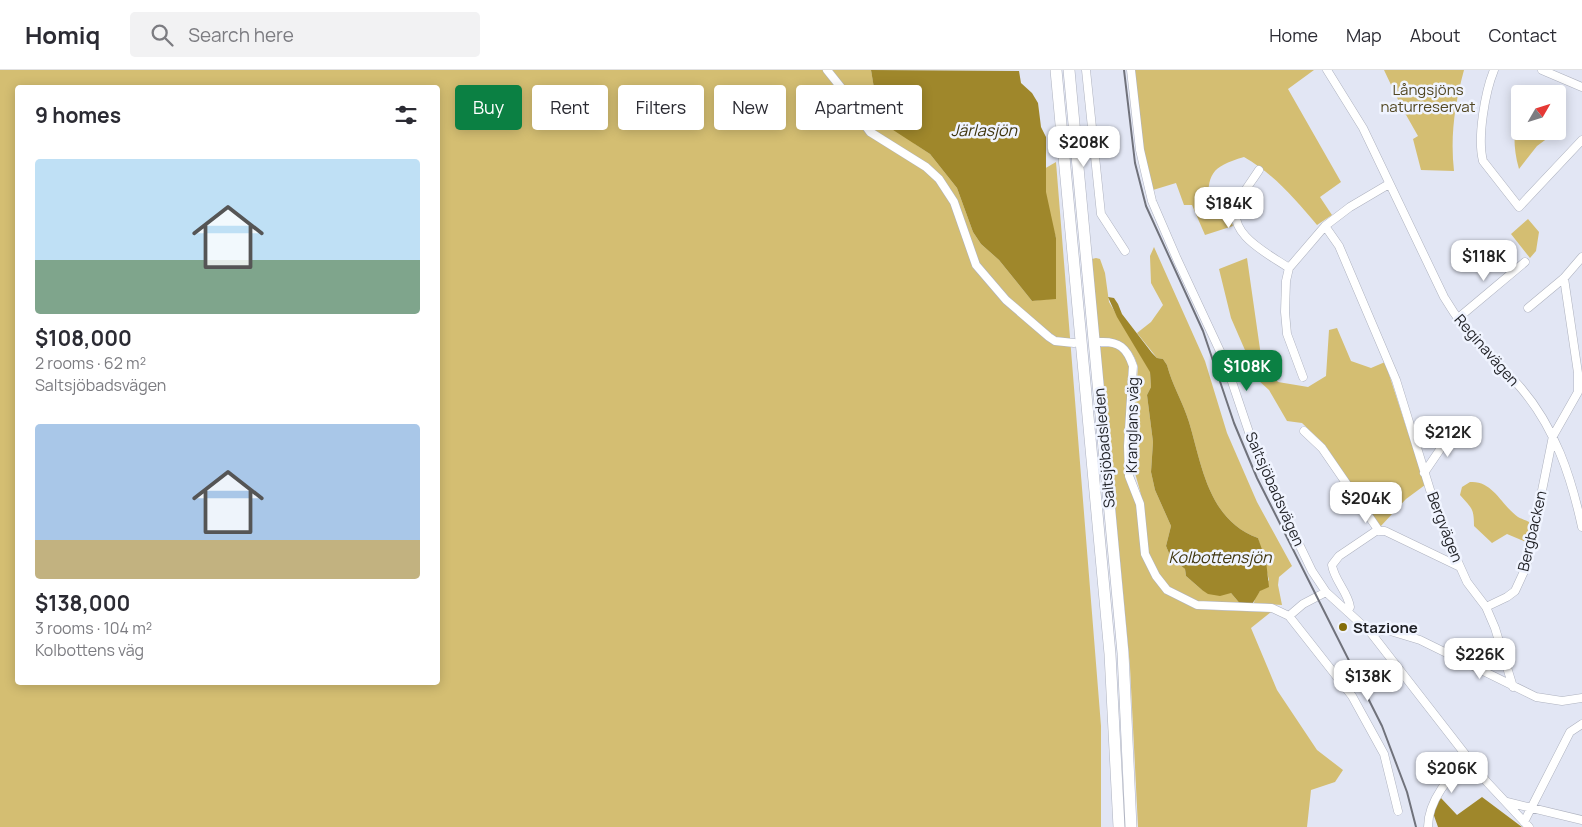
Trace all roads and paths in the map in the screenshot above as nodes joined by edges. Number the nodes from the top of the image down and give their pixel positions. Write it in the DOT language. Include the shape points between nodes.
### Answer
graph roads {
  1 [pos="827,70"];
  2 [pos="1056,70"];
  3 [pos="1069,70"];
  4 [pos="1086,70"];
  5 [pos="1131,70"];
  6 [pos="1327,70"];
  7 [pos="1494,70"];
  8 [pos="1542,70"];
  9 [pos="1582,87"];
  10 [pos="1582,140"];
  11 [pos="1259,170"];
  12 [pos="1389,184"];
  13 [pos="1325,226"];
  14 [pos="1125,251"];
  15 [pos="1582,257"];
  16 [pos="1525,262"];
  17 [pos="1289,268"];
  18 [pos="1564,278"];
  19 [pos="1528,308"];
  20 [pos="1457,319"];
  21 [pos="1100,342"];
  22 [pos="1074,343"];
  23 [pos="1303,377"];
  24 [pos="1580,392"];
  25 [pos="1449,430"];
  26 [pos="1304,431"];
  27 [pos="1554,436"];
  28 [pos="1424,473"];
  29 [pos="1578,488"];
  30 [pos="1582,527"];
  31 [pos="1379,531"];
  32 [pos="1460,567"];
  33 [pos="1326,592"];
  34 [pos="1486,606"];
  35 [pos="1348,611"];
  36 [pos="1289,616"];
  37 [pos="1372,633"];
  38 [pos="1513,687"];
  39 [pos="1582,698"];
  40 [pos="1582,724"];
  41 [pos="1468,758"];
  42 [pos="1507,802"];
  43 [pos="1531,808"];
  44 [pos="1398,810"];
  45 [pos="1582,820"];
  46 [pos="1527,825"];
  47 [pos="1119,827"];
  48 [pos="1131,827"];
  49 [pos="1428,827"];
  1 -- 22 [label="street" via="848,94 870,132 926,167 939,179 954,202 976,265 988,282 1048,337"];
  2 -- 47 [label="highway, Saltsjöbadsleden" via="1110,654"];
  3 -- 48 [label="highway, Saltsjöbadsleden" via="1123,653"];
  4 -- 14 [label="street" via="1101,214"];
  5 -- 33 [label="street, Saltsjöbadsvägen" via="1141,157 1159,218 1226,364 1258,459 1312,571"];
  6 -- 12 [label="street, Reginavägen" via="1352,109"];
  7 -- 10 [label="street" via="1485,111 1481,155 1519,207"];
  8 -- 9 [label="street"];
  11 -- 17 [label="street" via="1238,204 1236,218 1248,240"];
  12 -- 13 [label="street"];
  12 -- 20 [label="street, Reginavägen"];
  13 -- 17 [label="street"];
  13 -- 28 [label="street, Bergvägen" via="1339,246 1396,380"];
  15 -- 18 [label="street"];
  16 -- 20 [label="street"];
  17 -- 23 [label="street" via="1285,312 1288,334"];
  18 -- 19 [label="street"];
  18 -- 24 [label="street"];
  20 -- 27 [label="street, Reginavägen" via="1520,387"];
  21 -- 36 [label="street, Kranglans väg" via="1123,346 1133,366 1128,446 1130,476 1140,504 1145,554 1156,576 1167,590 1197,605 1272,608"];
  24 -- 27 [label="street, Bergbacken"];
  25 -- 28 [label="street"];
  26 -- 31 [label="street" via="1322,448"];
  27 -- 29 [label="street, Reginavägen"];
  27 -- 34 [label="street, Bergbacken" via="1527,565 1515,591"];
  28 -- 32 [label="street, Bergvägen" via="1440,522"];
  29 -- 30 [label="street, Reginavägen"];
  31 -- 32 [label="street"];
  31 -- 35 [label="street" via="1339,556 1332,565 1349,601"];
  32 -- 34 [label="street, Bergvägen"];
  33 -- 35 [label="street, Saltsjöbadsvägen"];
  33 -- 36 [label="street"];
  34 -- 38 [label="street, Bergvägen"];
  35 -- 37 [label="street, Saltsjöbadsvägen"];
  36 -- 44 [label="street" via="1352,696 1384,754"];
  37 -- 38 [label="street" via="1387,630 1414,637 1481,668"];
  37 -- 41 [label="street, Saltsjöbadsvägen"];
  38 -- 39 [label="street" via="1549,700 1576,701"];
  40 -- 43 [label="street" via="1570,732"];
  41 -- 42 [label="street, Saltsjöbadsvägen"];
  41 -- 49 [label="street" via="1438,793"];
  42 -- 43 [label="street"];
  42 -- 46 [label="street, Saltsjöbadsvägen"];
  43 -- 45 [label="street"];
  43 -- 46 [label="street"];
}
